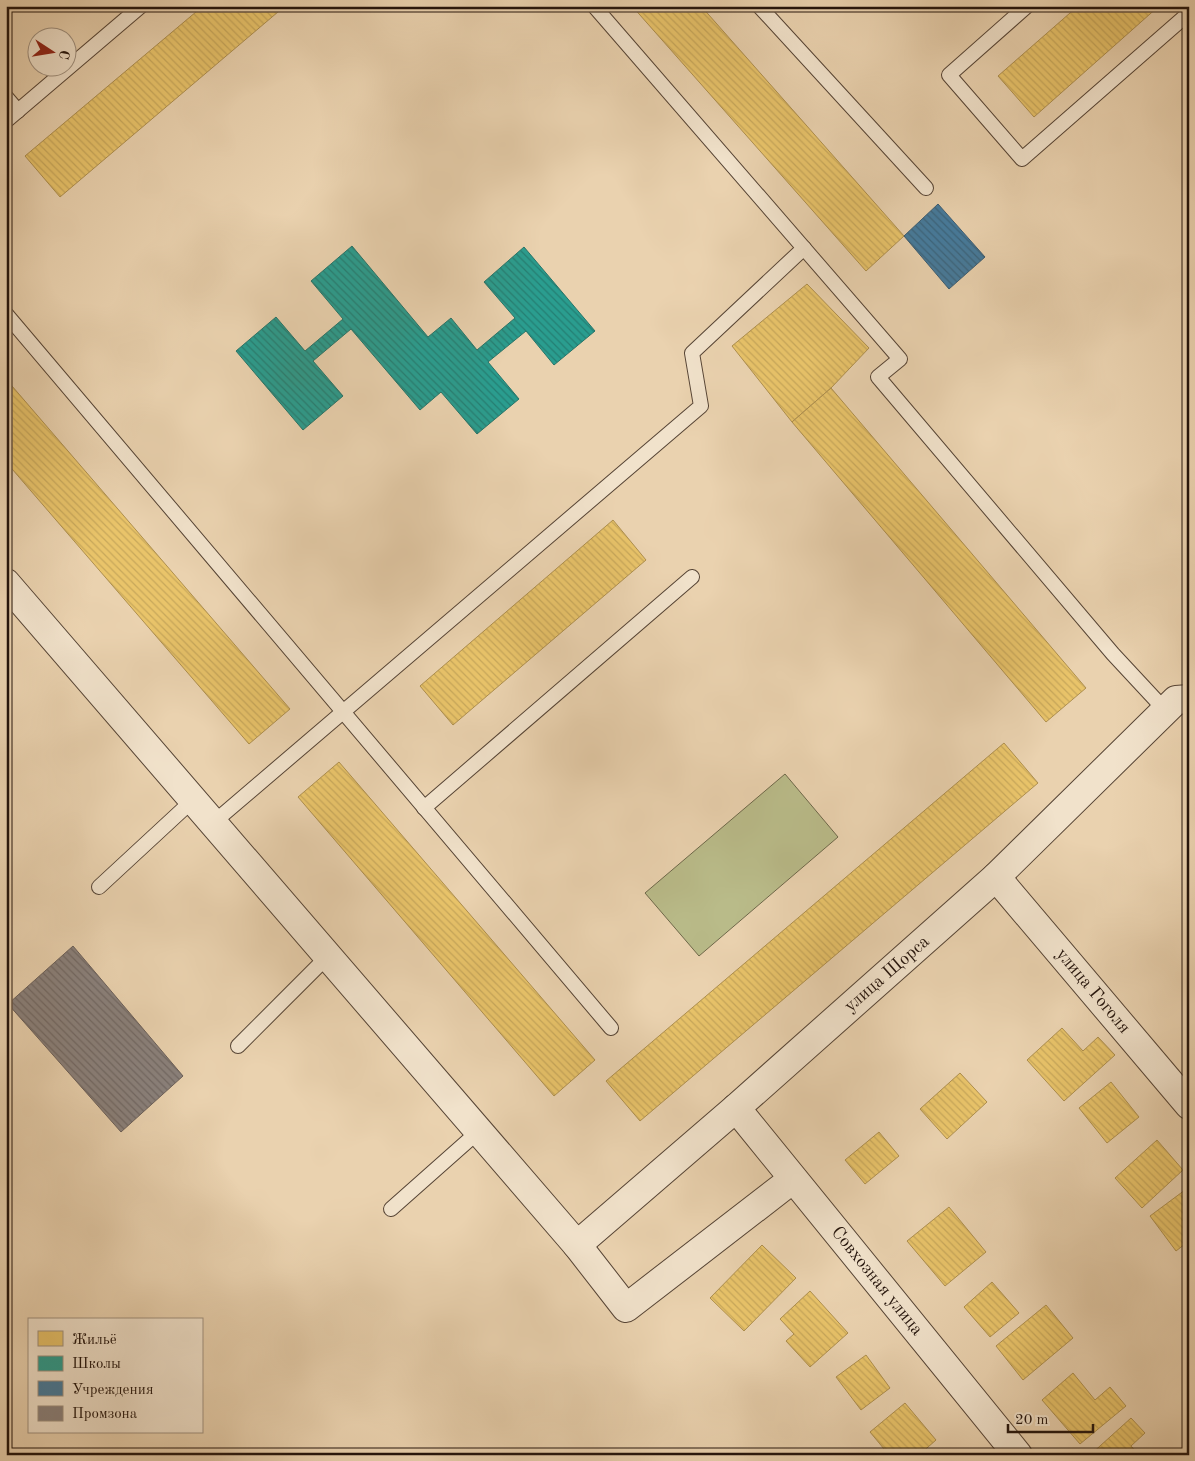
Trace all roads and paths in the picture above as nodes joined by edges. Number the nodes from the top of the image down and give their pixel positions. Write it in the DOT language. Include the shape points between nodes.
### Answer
graph roads {
  1 [pos="141,6"];
  2 [pos="594,6"];
  3 [pos="759,6"];
  4 [pos="1027,6"];
  5 [pos="1189,13"];
  6 [pos="6,97"];
  7 [pos="18,110"];
  8 [pos="6,121"];
  9 [pos="926,188"];
  10 [pos="804,248"];
  11 [pos="6,314"];
  12 [pos="692,577"];
  13 [pos="6,583"];
  14 [pos="1177,705"];
  15 [pos="343,712"];
  16 [pos="193,800"];
  17 [pos="424,808"];
  18 [pos="213,823"];
  19 [pos="996,877"];
  20 [pos="99,887"];
  21 [pos="328,956"];
  22 [pos="611,1028"];
  23 [pos="238,1046"];
  24 [pos="1189,1105"];
  25 [pos="736,1108"];
  26 [pos="479,1131"];
  27 [pos="793,1179"];
  28 [pos="391,1209"];
  29 [pos="577,1245"];
  30 [pos="1018,1455"];
  1 -- 7 [label="lane"];
  2 -- 10 [label="lane"];
  3 -- 9 [label="lane"];
  4 -- 5 [label="lane" via="948,75 1022,159"];
  6 -- 7 [label="lane"];
  7 -- 8 [label="lane"];
  10 -- 14 [label="lane" via="900,359 878,377 1113,654"];
  10 -- 15 [label="lane" via="692,353 701,406"];
  11 -- 15 [label="lane"];
  12 -- 17 [label="lane"];
  13 -- 16 [label="street"];
  14 -- 19 [label="street, улица Щорса"];
  15 -- 17 [label="lane"];
  15 -- 18 [label="lane"];
  16 -- 18 [label="street"];
  16 -- 20 [label="lane"];
  17 -- 22 [label="lane"];
  18 -- 21 [label="street"];
  19 -- 24 [label="street, улица Гоголя"];
  19 -- 25 [label="street, улица Щорса"];
  21 -- 23 [label="lane"];
  21 -- 26 [label="street"];
  25 -- 27 [label="street, Совхозная улица"];
  25 -- 29 [label="street, улица Щорса"];
  26 -- 28 [label="lane"];
  26 -- 29 [label="street"];
  27 -- 29 [label="street" via="626,1308"];
  27 -- 30 [label="street, Совхозная улица"];
}
